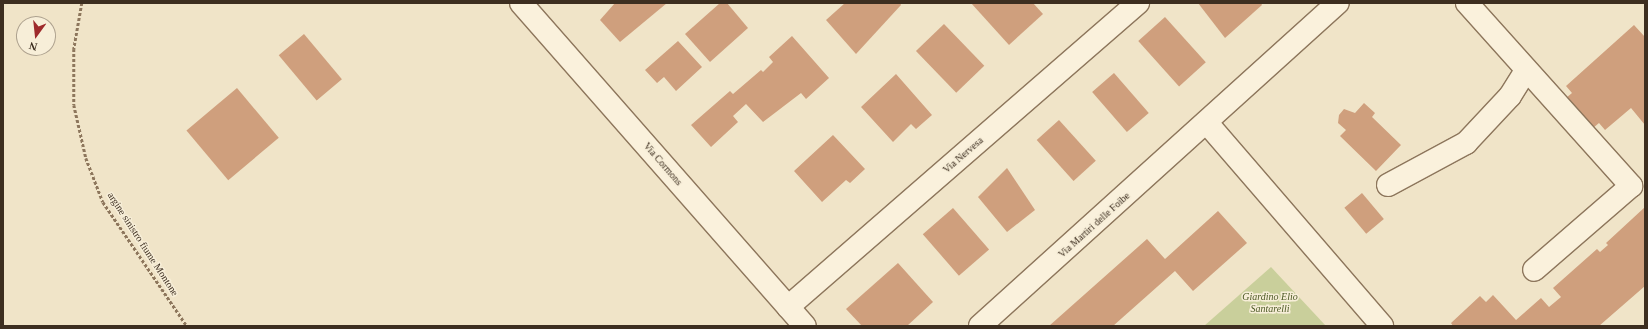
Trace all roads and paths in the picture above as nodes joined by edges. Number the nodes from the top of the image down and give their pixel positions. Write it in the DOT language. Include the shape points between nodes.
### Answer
graph roads {
  1 [pos="82,3"];
  2 [pos="521,3"];
  3 [pos="1138,3"];
  4 [pos="1338,3"];
  5 [pos="1467,3"];
  6 [pos="1525,72"];
  7 [pos="1207,123"];
  8 [pos="1388,186"];
  9 [pos="1534,270"];
  10 [pos="788,307"];
  11 [pos="187,326"];
  12 [pos="805,326"];
  13 [pos="980,326"];
  14 [pos="1382,326"];
  1 -- 11 [label="path, argine sinistro fiume Montone" via="74,49 74,105 86,158 103,202"];
  2 -- 10 [label="street, Via Cormons"];
  3 -- 10 [label="street, Via Nervesa"];
  4 -- 7 [label="street, Via Martiri delle Foibe"];
  5 -- 6 [label="street"];
  6 -- 8 [label="street" via="1510,96 1466,143"];
  6 -- 9 [label="street" via="1631,186"];
  7 -- 13 [label="street, Via Martiri delle Foibe"];
  7 -- 14 [label="street"];
  10 -- 12 [label="street, Via Cormons"];
}
